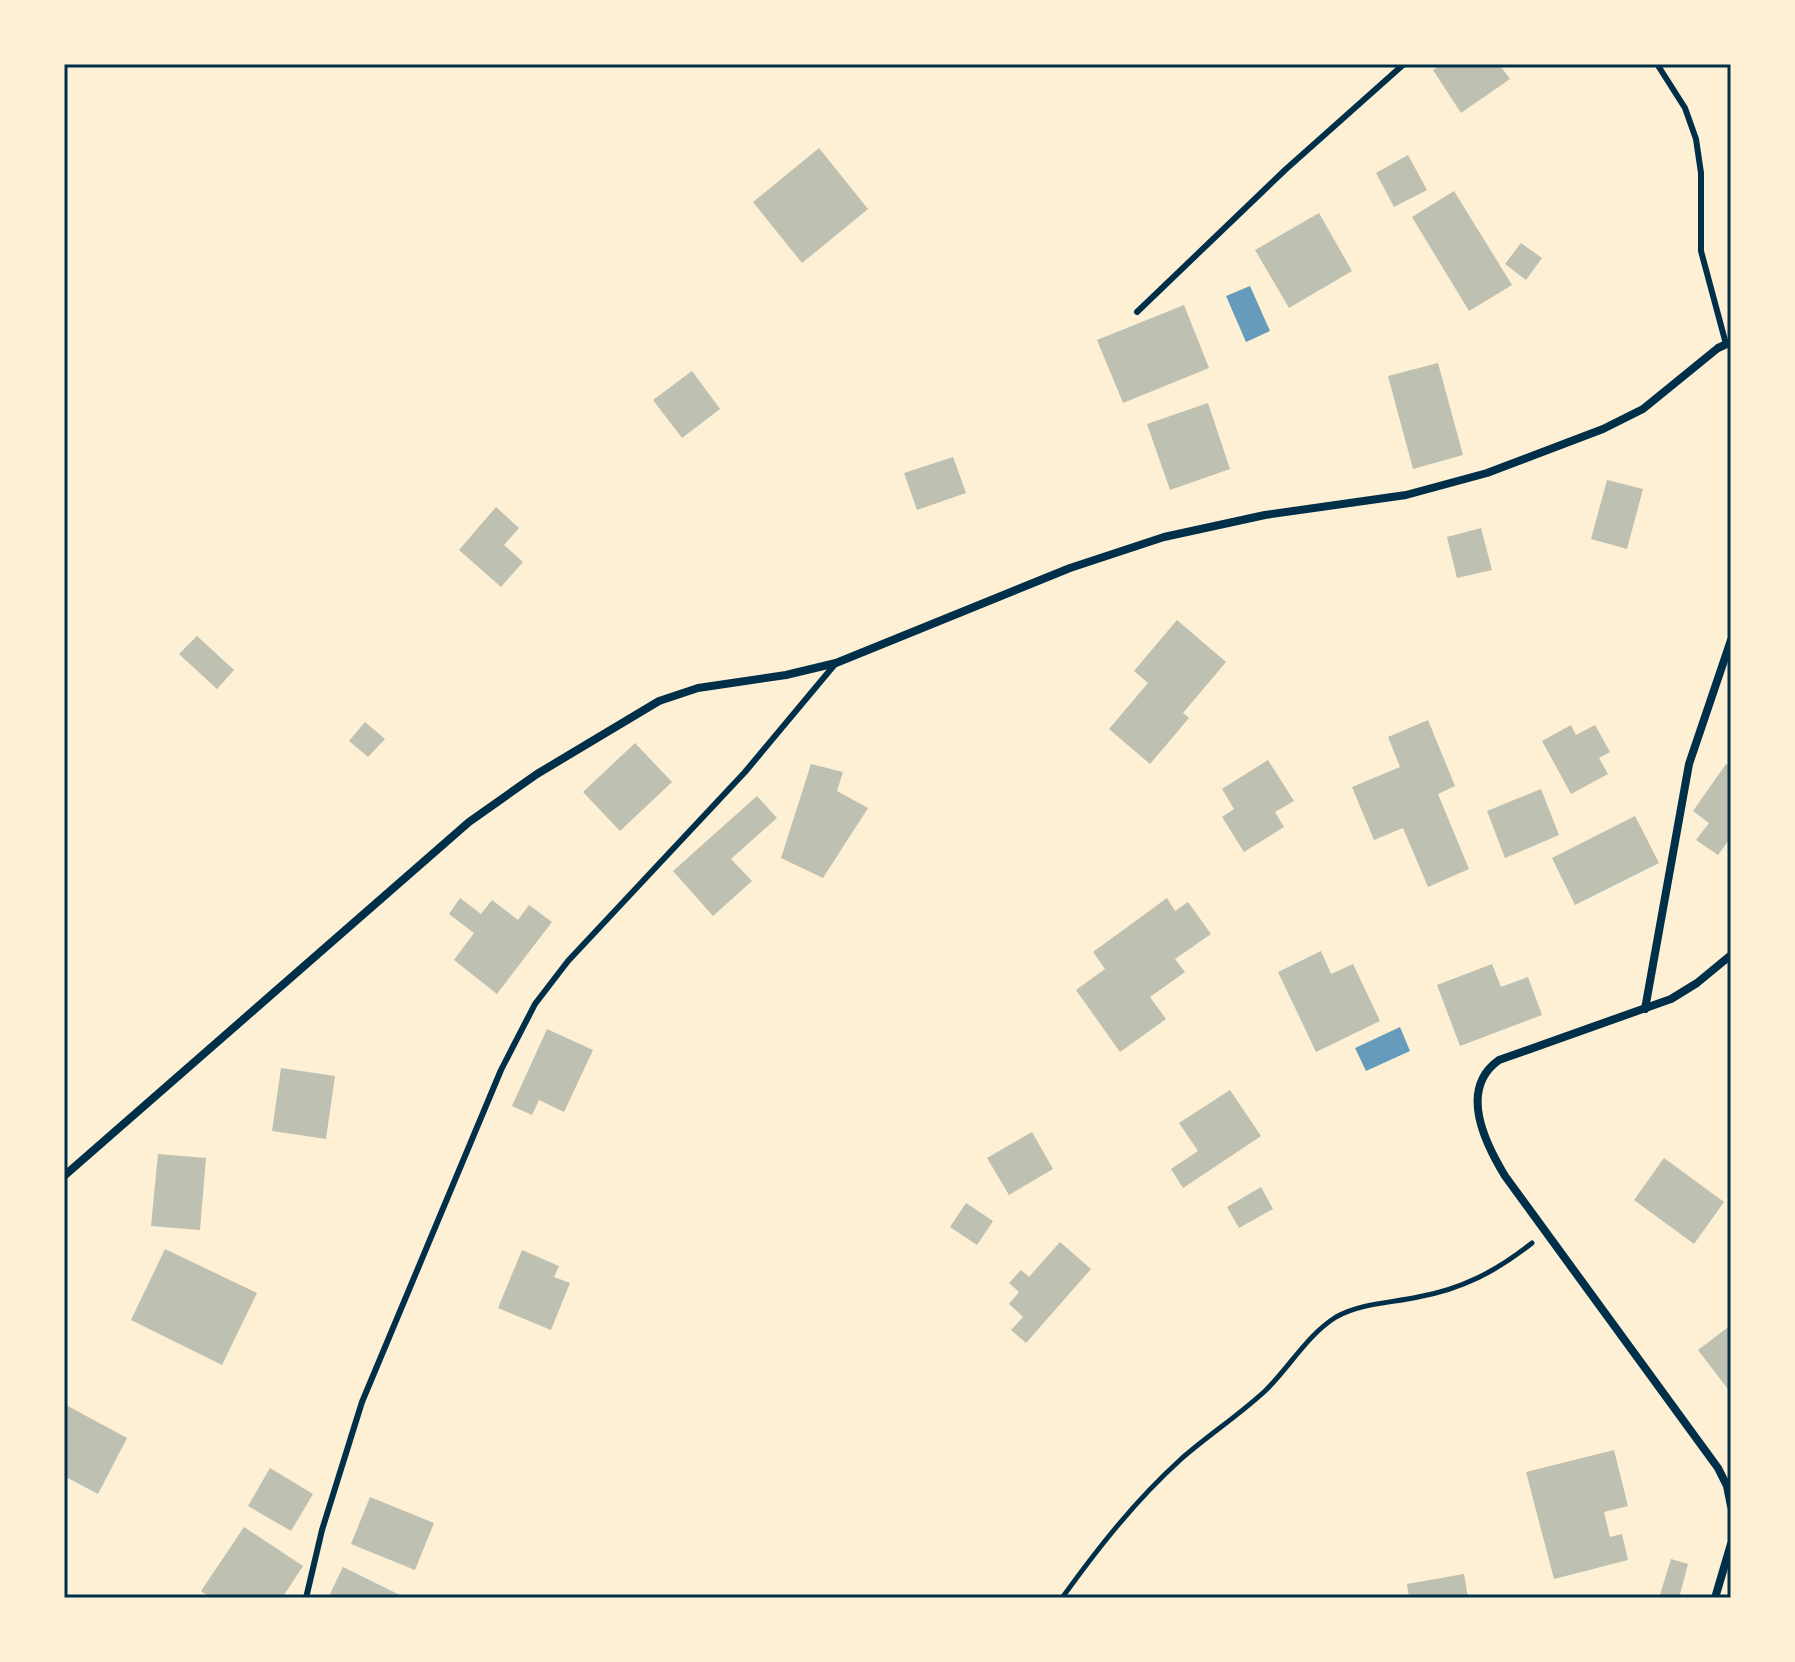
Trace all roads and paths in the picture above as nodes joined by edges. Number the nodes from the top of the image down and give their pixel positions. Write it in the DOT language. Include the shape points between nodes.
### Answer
graph roads {
  1 [pos="1404,64"];
  2 [pos="1657,64"];
  3 [pos="1137,312"];
  4 [pos="1729,343"];
  5 [pos="1731,640"];
  6 [pos="836,663"];
  7 [pos="1731,955"];
  8 [pos="1645,1009"];
  9 [pos="64,1176"];
  10 [pos="1546,1232"];
  11 [pos="1731,1506"];
  12 [pos="1731,1544"];
  13 [pos="306,1598"];
  14 [pos="1062,1598"];
  15 [pos="1715,1598"];
  1 -- 3 [label="lane"];
  2 -- 4 [label="lane" via="1685,108 1696,139 1701,251"];
  4 -- 6 [label="street" via="1643,409 1499,468 1406,495 1265,515 1141,544"];
  5 -- 8 [label="street" via="1689,764"];
  6 -- 9 [label="street" via="698,688 659,701 537,774 445,842"];
  6 -- 13 [label="lane" via="535,1004 501,1070 370,1382"];
  7 -- 8 [label="street" via="1684,992"];
  8 -- 10 [label="street" via="1499,1060 1480,1080 1477,1108 1486,1138 1505,1176"];
  10 -- 11 [label="street" via="1718,1468"];
  10 -- 14 [label="path" via="1469,1283 1369,1305 1325,1325 1264,1391 1132,1508"];
  12 -- 15 [label="street"];
}
